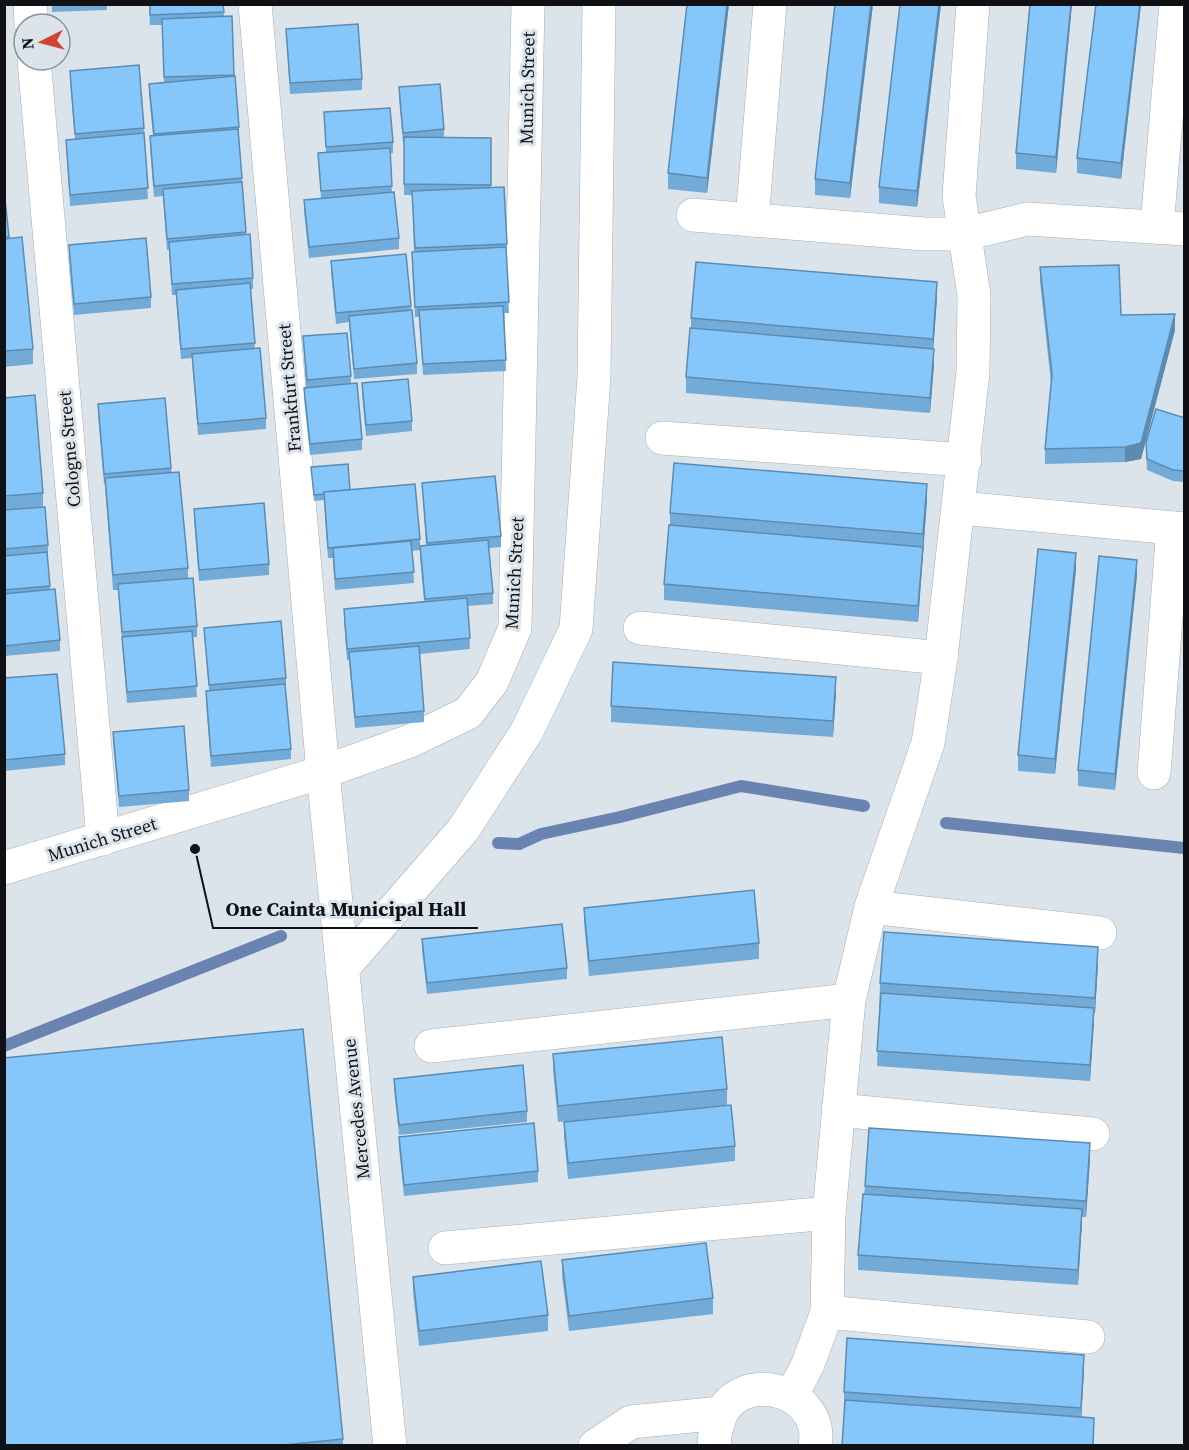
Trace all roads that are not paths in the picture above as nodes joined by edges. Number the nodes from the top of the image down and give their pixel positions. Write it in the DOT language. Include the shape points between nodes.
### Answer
graph roads {
  1 [pos="255,4"];
  2 [pos="528,4"];
  3 [pos="598,4"];
  4 [pos="770,4"];
  5 [pos="973,4"];
  6 [pos="1176,4"];
  7 [pos="35,72"];
  8 [pos="693,215"];
  9 [pos="752,220"];
  10 [pos="1171,228"];
  11 [pos="966,234"];
  12 [pos="662,438"];
  13 [pos="965,460"];
  14 [pos="960,508"];
  15 [pos="1179,529"];
  16 [pos="640,628"];
  17 [pos="941,658"];
  18 [pos="323,772"];
  19 [pos="1154,773"];
  20 [pos="103,839"];
  21 [pos="4,868"];
  22 [pos="872,907"];
  23 [pos="1100,933"];
  24 [pos="342,969"];
  25 [pos="849,1000"];
  26 [pos="431,1046"];
  27 [pos="838,1110"];
  28 [pos="1093,1134"];
  29 [pos="829,1213"];
  30 [pos="445,1248"];
  31 [pos="827,1312"];
  32 [pos="1088,1337"];
  33 [pos="792,1395"];
  34 [pos="721,1413"];
  35 [pos="390,1446"];
  36 [pos="595,1446"];
  37 [pos="715,1446"];
  38 [pos="815,1446"];
  1 -- 18 [label="street, Frankfurt Street"];
  2 -- 18 [label="street, Munich Street" via="515,628 492,682 468,713 410,741"];
  3 -- 24 [label="street" via="594,377 576,629 527,731 463,830"];
  4 -- 9 [label="street"];
  5 -- 11 [label="street" via="959,196"];
  6 -- 10 [label="street"];
  7 -- 20 [label="street, Cologne Street"];
  8 -- 9 [label="street"];
  9 -- 11 [label="street"];
  10 -- 11 [label="street" via="1027,219"];
  11 -- 13 [label="street" via="974,328"];
  12 -- 13 [label="street"];
  13 -- 14 [label="street"];
  14 -- 15 [label="street"];
  14 -- 17 [label="street"];
  15 -- 19 [label="street"];
  16 -- 17 [label="street"];
  17 -- 22 [label="street" via="928,742"];
  18 -- 20 [label="street, Munich Street"];
  18 -- 24 [label="street, Mercedes Avenue"];
  20 -- 21 [label="street, Munich Street"];
  22 -- 23 [label="street"];
  22 -- 25 [label="street"];
  24 -- 35 [label="street, Mercedes Avenue"];
  25 -- 26 [label="street"];
  25 -- 27 [label="street"];
  27 -- 28 [label="street"];
  27 -- 29 [label="street"];
  29 -- 30 [label="street"];
  29 -- 31 [label="street"];
  31 -- 32 [label="street"];
  31 -- 33 [label="street"];
  33 -- 34 [label="street" via="773,1388 753,1389 734,1398"];
  33 -- 38 [label="street" via="810,1413 817,1437"];
  34 -- 36 [label="street" via="631,1422"];
  34 -- 37 [label="street"];
}
